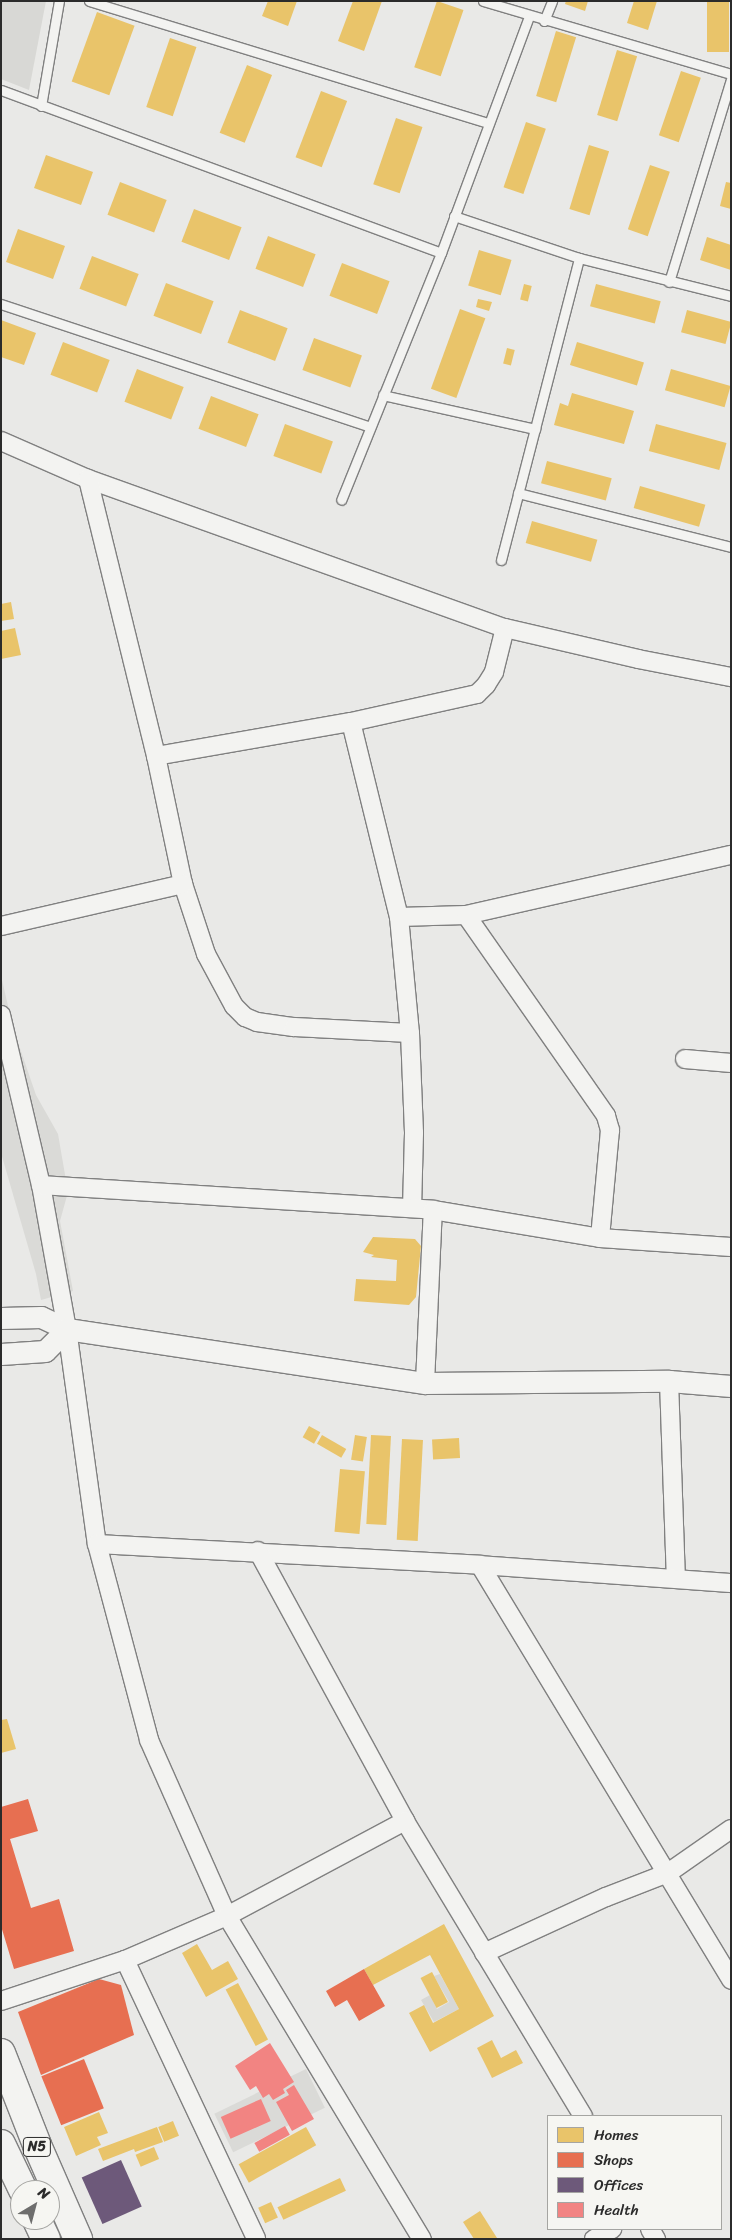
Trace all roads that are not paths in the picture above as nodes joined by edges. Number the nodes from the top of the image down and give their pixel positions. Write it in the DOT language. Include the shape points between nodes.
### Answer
graph roads {
  1 [pos="58,1"];
  2 [pos="88,1"];
  3 [pos="483,1"];
  4 [pos="552,1"];
  5 [pos="529,16"];
  6 [pos="544,21"];
  7 [pos="731,74"];
  8 [pos="731,79"];
  9 [pos="1,90"];
  10 [pos="41,106"];
  11 [pos="489,123"];
  12 [pos="454,216"];
  13 [pos="440,253"];
  14 [pos="578,258"];
  15 [pos="669,282"];
  16 [pos="731,296"];
  17 [pos="1,304"];
  18 [pos="383,394"];
  19 [pos="370,427"];
  20 [pos="535,429"];
  21 [pos="1,441"];
  22 [pos="88,478"];
  23 [pos="518,493"];
  24 [pos="341,500"];
  25 [pos="731,547"];
  26 [pos="501,560"];
  27 [pos="506,628"];
  28 [pos="731,677"];
  29 [pos="351,722"];
  30 [pos="156,756"];
  31 [pos="731,855"];
  32 [pos="183,884"];
  33 [pos="466,915"];
  34 [pos="399,918"];
  35 [pos="1,926"];
  36 [pos="1,1015"];
  37 [pos="410,1033"];
  38 [pos="685,1059"];
  39 [pos="731,1063"];
  40 [pos="41,1185"];
  41 [pos="412,1208"];
  42 [pos="433,1210"];
  43 [pos="600,1238"];
  44 [pos="731,1247"];
  45 [pos="1,1318"];
  46 [pos="67,1329"];
  47 [pos="1,1354"];
  48 [pos="669,1381"];
  49 [pos="425,1383"];
  50 [pos="731,1386"];
  51 [pos="97,1544"];
  52 [pos="258,1551"];
  53 [pos="480,1565"];
  54 [pos="676,1578"];
  55 [pos="731,1583"];
  56 [pos="405,1821"];
  57 [pos="731,1830"];
  58 [pos="668,1873"];
  59 [pos="227,1916"];
  60 [pos="484,1953"];
  61 [pos="125,1960"];
  62 [pos="731,1980"];
  63 [pos="1,2001"];
  64 [pos="1,2053"];
  65 [pos="582,2115"];
  66 [pos="1,2144"];
  67 [pos="18,2180"];
  68 [pos="610,2230"];
  69 [pos="78,2239"];
  70 [pos="256,2239"];
  71 [pos="422,2239"];
  72 [pos="594,2239"];
  1 -- 10 [label="lane"];
  2 -- 11 [label="lane"];
  3 -- 5 [label="lane"];
  4 -- 6 [label="lane"];
  5 -- 6 [label="lane"];
  5 -- 11 [label="lane"];
  6 -- 7 [label="lane"];
  8 -- 15 [label="lane"];
  9 -- 10 [label="lane"];
  10 -- 13 [label="lane"];
  11 -- 12 [label="lane"];
  12 -- 13 [label="lane"];
  12 -- 14 [label="lane"];
  13 -- 18 [label="lane"];
  14 -- 15 [label="lane"];
  14 -- 20 [label="lane"];
  15 -- 16 [label="lane"];
  17 -- 19 [label="lane"];
  18 -- 19 [label="lane"];
  18 -- 20 [label="lane"];
  19 -- 24 [label="lane"];
  20 -- 23 [label="lane"];
  21 -- 22 [label="street"];
  22 -- 27 [label="street"];
  22 -- 30 [label="street"];
  23 -- 25 [label="lane"];
  23 -- 26 [label="lane"];
  27 -- 28 [label="street"];
  27 -- 29 [label="street" via="494,672 477,694"];
  29 -- 30 [label="street"];
  29 -- 34 [label="street"];
  30 -- 32 [label="street"];
  31 -- 33 [label="street"];
  32 -- 35 [label="street"];
  32 -- 37 [label="street" via="206,954 234,1006 245,1017 294,1027"];
  33 -- 34 [label="street"];
  33 -- 43 [label="street" via="609,1123"];
  34 -- 37 [label="street"];
  36 -- 40 [label="street"];
  37 -- 41 [label="street" via="414,1133"];
  38 -- 39 [label="street"];
  40 -- 41 [label="street"];
  40 -- 46 [label="street"];
  41 -- 42 [label="street"];
  42 -- 43 [label="street"];
  42 -- 49 [label="street"];
  43 -- 44 [label="street"];
  45 -- 46 [label="street" via="41,1317"];
  46 -- 47 [label="street" via="45,1351"];
  46 -- 49 [label="street"];
  46 -- 51 [label="street"];
  48 -- 49 [label="street"];
  48 -- 50 [label="street"];
  48 -- 54 [label="street"];
  51 -- 52 [label="street"];
  51 -- 59 [label="street" via="149,1740"];
  52 -- 53 [label="street"];
  52 -- 56 [label="street"];
  53 -- 54 [label="street"];
  53 -- 58 [label="street"];
  54 -- 55 [label="street"];
  56 -- 59 [label="street"];
  56 -- 60 [label="street"];
  57 -- 58 [label="street"];
  58 -- 60 [label="street" via="606,1897"];
  58 -- 62 [label="street"];
  59 -- 61 [label="street"];
  59 -- 71 [label="street"];
  60 -- 65 [label="street"];
  61 -- 63 [label="street"];
  61 -- 70 [label="street"];
  64 -- 69 [label="highway, N5"];
  66 -- 67 [label="highway, N5"];
  68 -- 72 [label="street"];
}
